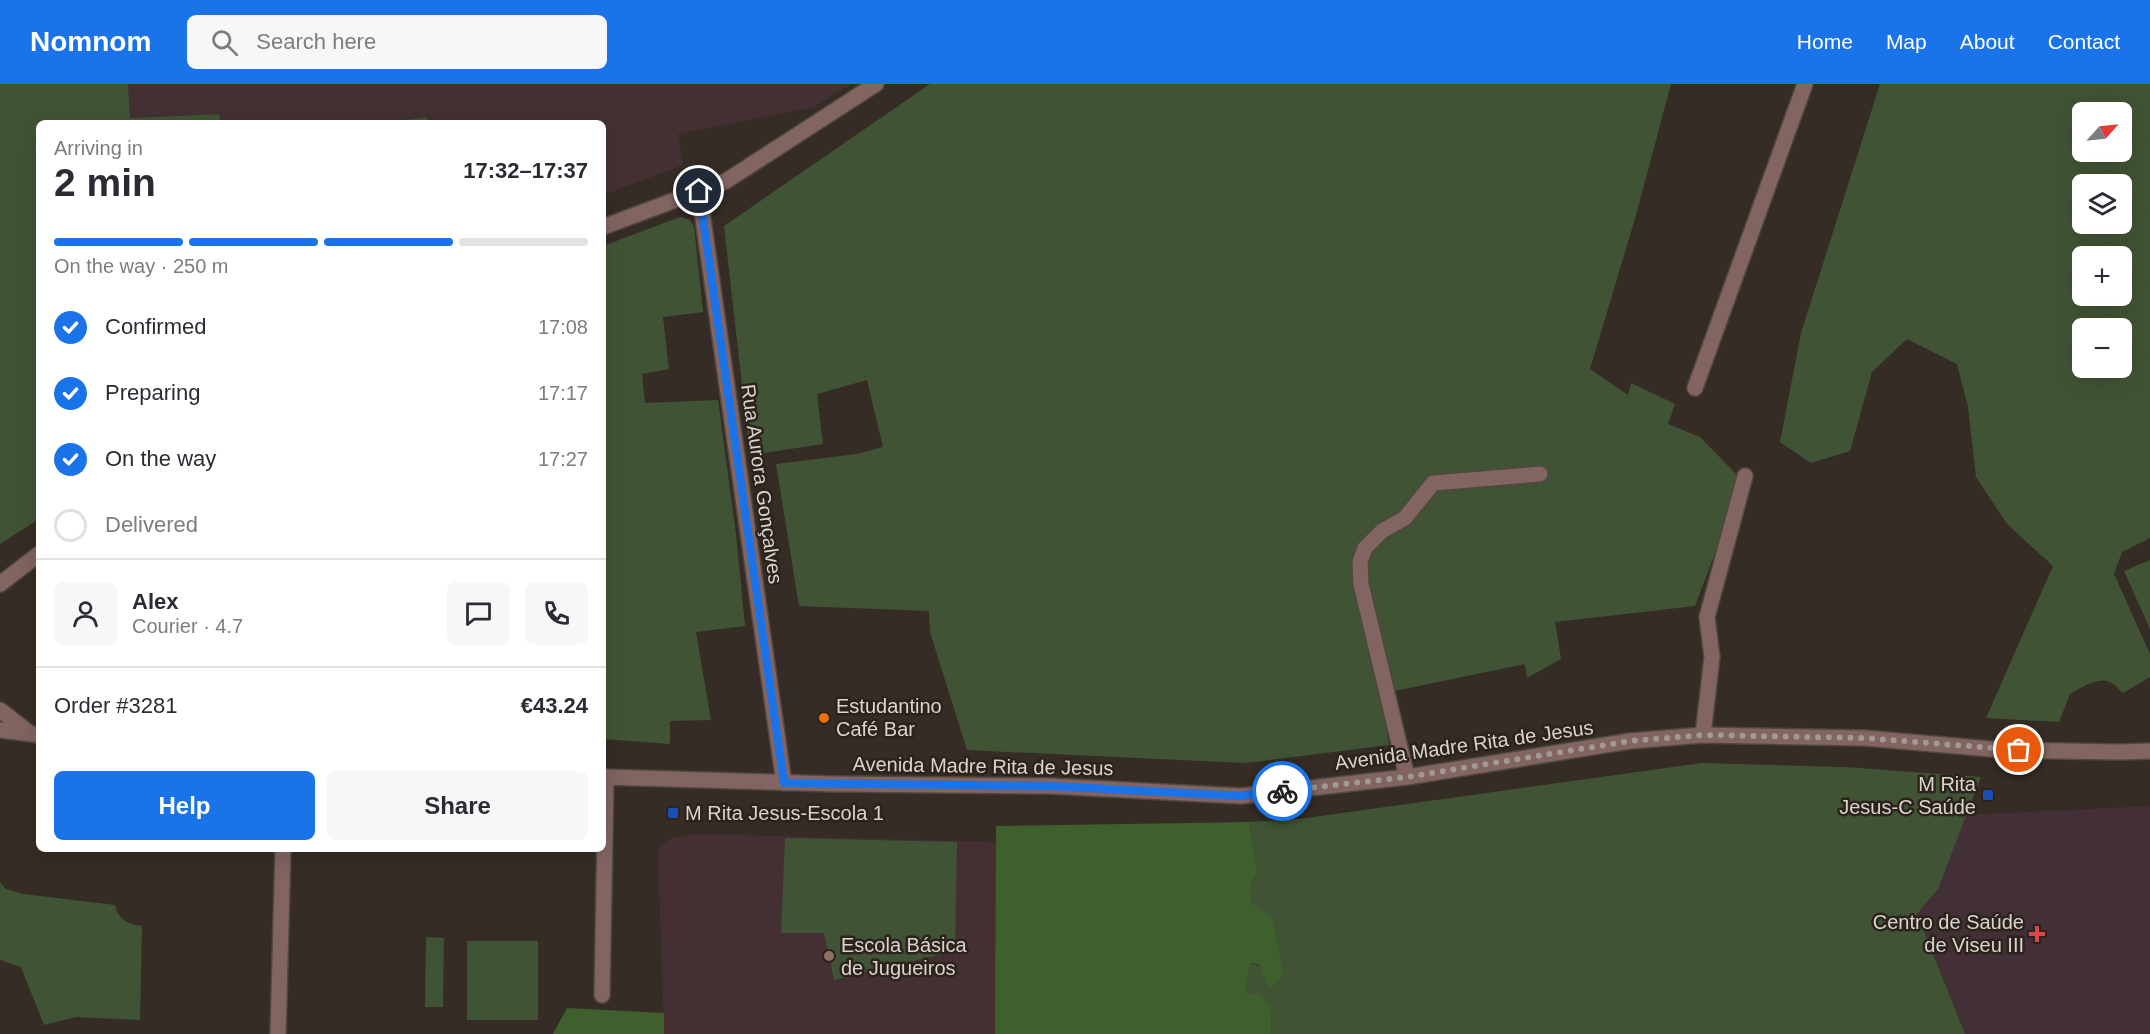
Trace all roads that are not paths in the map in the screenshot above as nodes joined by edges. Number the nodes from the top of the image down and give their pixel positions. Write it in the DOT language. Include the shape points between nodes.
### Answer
graph roads {
  1 [pos="876,84"];
  2 [pos="1805,84"];
  3 [pos="699,191"];
  4 [pos="606,226"];
  5 [pos="1695,388"];
  6 [pos="1540,474"];
  7 [pos="1745,476"];
  8 [pos="36,556"];
  9 [pos="25,564"];
  10 [pos="0,572"];
  11 [pos="0,584"];
  12 [pos="0,710"];
  13 [pos="0,730"];
  14 [pos="35,734"];
  15 [pos="1703,735"];
  16 [pos="2150,751"];
  17 [pos="606,777"];
  18 [pos="1407,777"];
  19 [pos="784,783"];
  20 [pos="283,852"];
  21 [pos="603,852"];
  22 [pos="602,995"];
  23 [pos="278,1034"];
  1 -- 3 [label="street" via="726,181"];
  2 -- 5 [label="street"];
  3 -- 4 [label="street"];
  3 -- 19 [label="street, Rua Aurora Gonçalves"];
  6 -- 18 [label="street" via="1433,483 1405,518 1382,531 1365,548 1360,562 1361,584"];
  7 -- 15 [label="street" via="1707,617 1712,657"];
  8 -- 9 [label="street"];
  9 -- 10 [label="street"];
  9 -- 11 [label="street"];
  12 -- 14 [label="street"];
  13 -- 14 [label="street"];
  15 -- 16 [label="street, Avenida Madre Rita de Jesus" via="1865,738 2002,750"];
  15 -- 18 [label="street, Avenida Madre Rita de Jesus" via="1630,741"];
  17 -- 19 [label="street, Avenida Madre Rita de Jesus"];
  18 -- 19 [label="street, Avenida Madre Rita de Jesus" via="1241,796 1050,786"];
  20 -- 23 [label="street"];
  21 -- 22 [label="street"];
}
